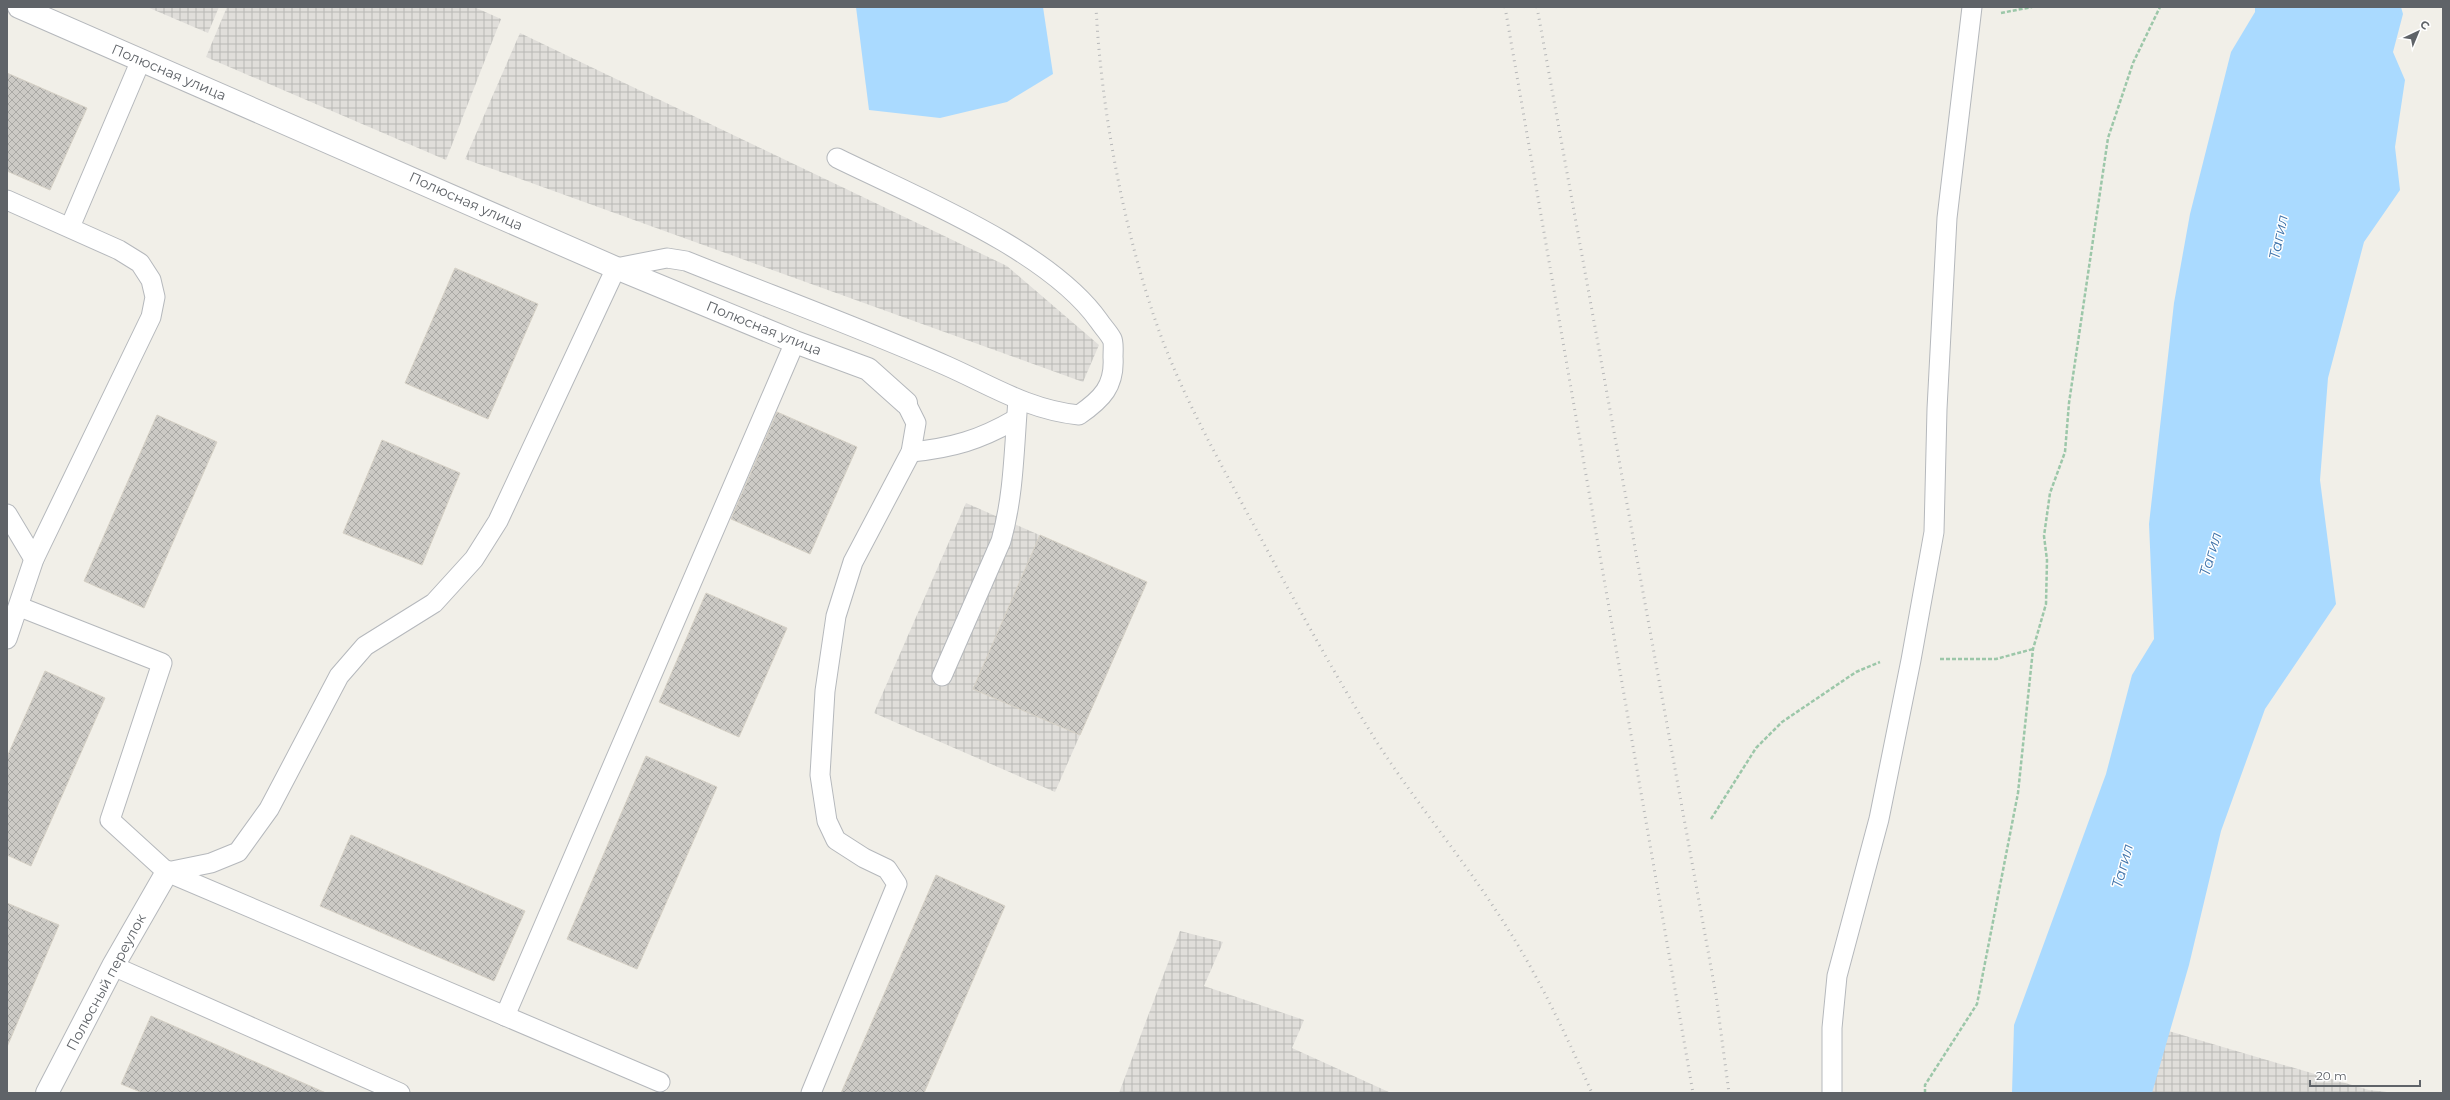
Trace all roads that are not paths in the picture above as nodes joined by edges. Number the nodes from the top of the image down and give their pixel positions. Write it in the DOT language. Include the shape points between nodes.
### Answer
graph roads {
  1 [pos="19,7"];
  2 [pos="1972,7"];
  3 [pos="141,60"];
  4 [pos="837,158"];
  5 [pos="7,200"];
  6 [pos="70,227"];
  7 [pos="616,268"];
  8 [pos="795,342"];
  9 [pos="1018,400"];
  10 [pos="906,403"];
  11 [pos="1016,419"];
  12 [pos="911,452"];
  13 [pos="7,514"];
  14 [pos="34,559"];
  15 [pos="20,606"];
  16 [pos="7,639"];
  17 [pos="942,676"];
  18 [pos="167,872"];
  19 [pos="113,966"];
  20 [pos="505,1016"];
  21 [pos="660,1082"];
  22 [pos="47,1093"];
  23 [pos="400,1093"];
  24 [pos="811,1093"];
  25 [pos="1832,1093"];
  1 -- 3 [label="street, Полюсная улица"];
  2 -- 25 [label="lane" via="1947,218 1937,409 1934,532 1912,660 1879,819 1838,976 1832,1028"];
  3 -- 6 [label="lane"];
  3 -- 7 [label="street, Полюсная улица"];
  4 -- 9 [label="lane" via="1011,247 1058,278 1091,309 1112,339 1114,368 1100,400 1079,415 1055,413"];
  5 -- 6 [label="lane"];
  6 -- 14 [label="lane" via="140,263 152,280 155,297 151,317"];
  7 -- 8 [label="street, Полюсная улица"];
  7 -- 9 [label="lane" via="667,258 686,261 948,366"];
  7 -- 18 [label="lane" via="498,521 474,558 434,603 365,646 339,676 269,809 238,852 211,863"];
  8 -- 10 [label="street, Полюсная улица" via="868,369"];
  8 -- 20 [label="lane"];
  9 -- 11 [label="lane"];
  10 -- 12 [label="lane" via="916,423"];
  11 -- 12 [label="lane" via="992,433 966,443"];
  11 -- 17 [label="lane" via="1011,498 1001,541"];
  12 -- 24 [label="lane" via="853,562 836,616 825,691 820,775 827,821 836,840 887,869 897,884"];
  13 -- 14 [label="lane"];
  14 -- 15 [label="lane"];
  15 -- 16 [label="lane"];
  15 -- 18 [label="lane" via="162,663 110,820"];
  18 -- 19 [label="street, Полюсный переулок"];
  18 -- 20 [label="lane"];
  19 -- 22 [label="street, Полюсный переулок"];
  19 -- 23 [label="lane"];
  20 -- 21 [label="lane"];
}
